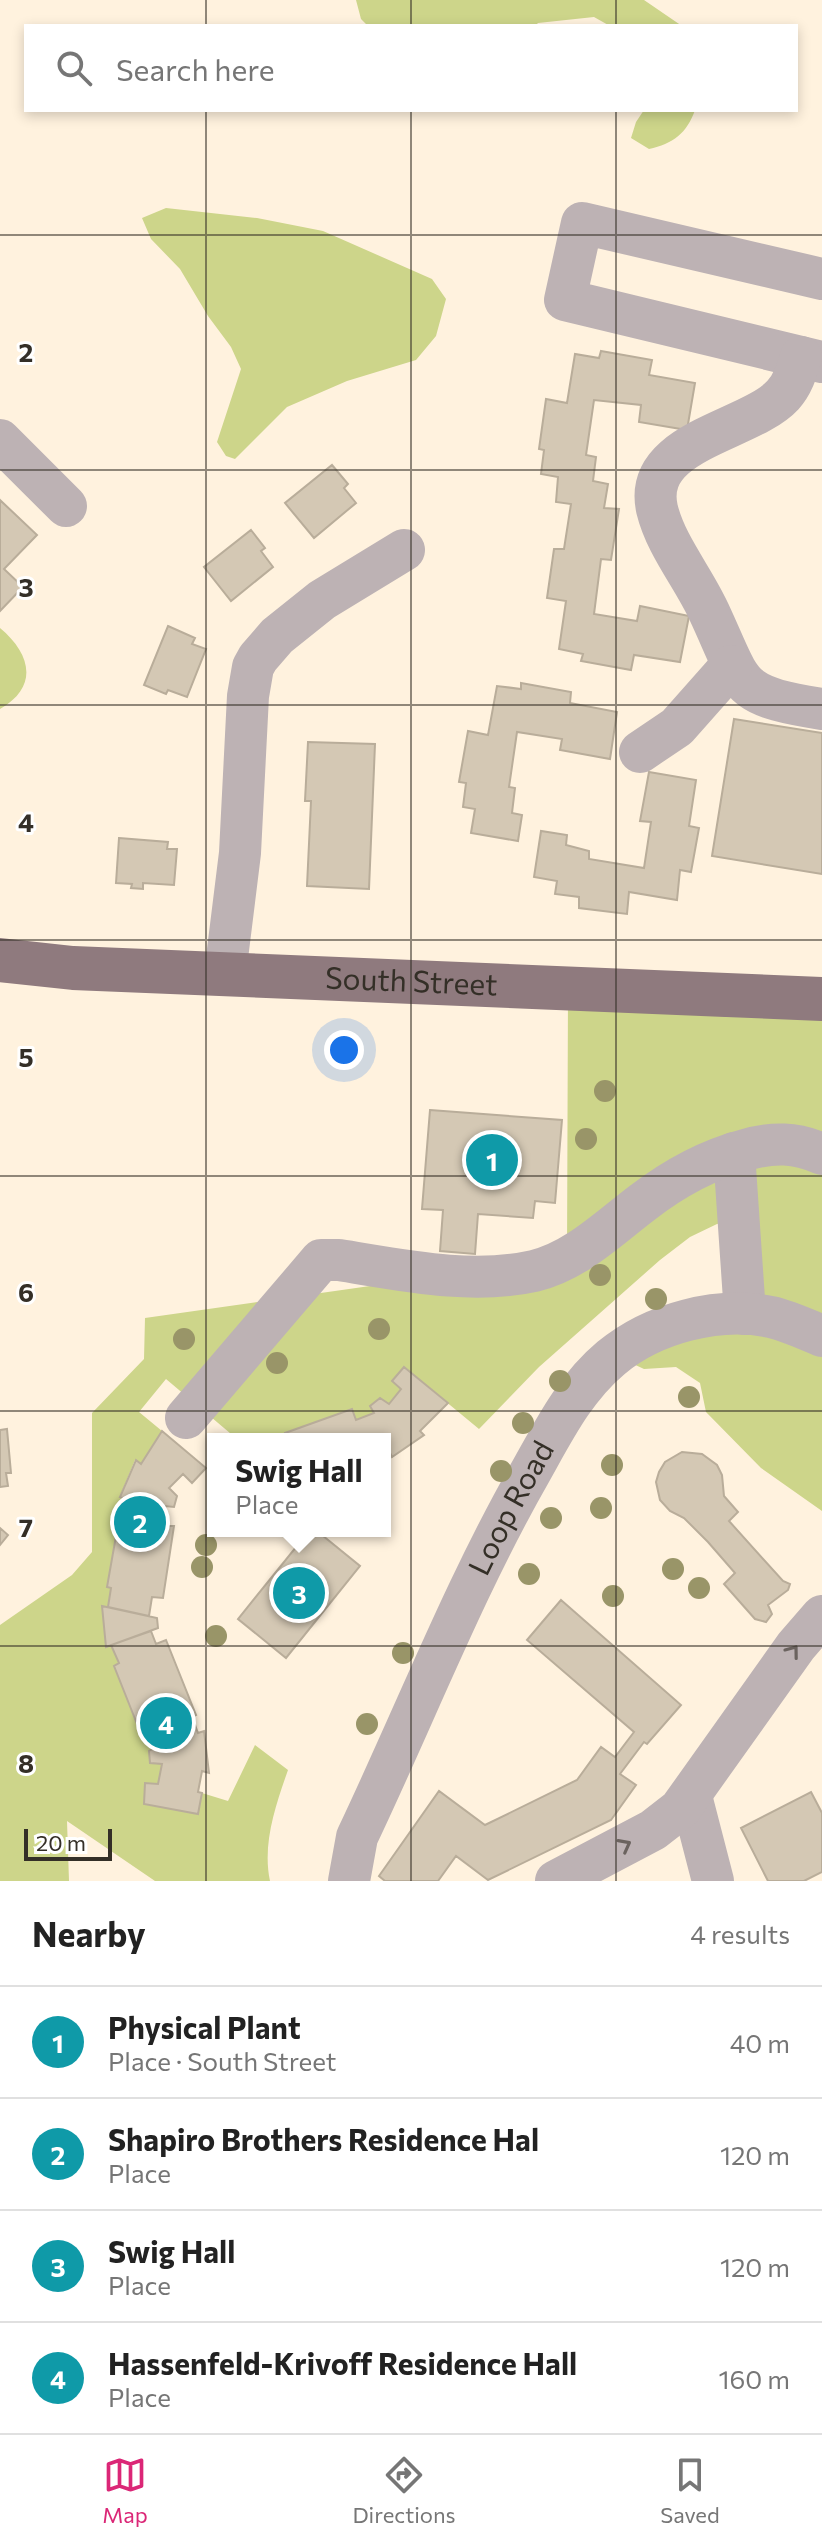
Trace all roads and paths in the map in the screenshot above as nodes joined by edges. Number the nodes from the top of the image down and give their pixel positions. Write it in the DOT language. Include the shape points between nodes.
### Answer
graph roads {
  1 [pos="822,279"];
  2 [pos="812,360"];
  3 [pos="0,440"];
  4 [pos="66,506"];
  5 [pos="404,550"];
  6 [pos="731,666"];
  7 [pos="822,709"];
  8 [pos="640,752"];
  9 [pos="0,960"];
  10 [pos="225,974"];
  11 [pos="822,999"];
  12 [pos="734,1153"];
  13 [pos="822,1154"];
  14 [pos="745,1314"];
  15 [pos="822,1336"];
  16 [pos="186,1418"];
  17 [pos="822,1616"];
  18 [pos="691,1796"];
  19 [pos="349,1881"];
  20 [pos="556,1881"];
  21 [pos="713,1881"];
  1 -- 2 [label="lane" via="582,223 565,300"];
  2 -- 6 [label="lane" via="766,409 690,445 670,462 657,486 665,530"];
  3 -- 4 [label="lane"];
  5 -- 10 [label="lane" via="322,600 277,636 253,667 239,867"];
  6 -- 7 [label="lane" via="757,694"];
  6 -- 8 [label="lane" via="677,727"];
  9 -- 10 [label="main road, South Street"];
  10 -- 11 [label="main road, South Street"];
  12 -- 13 [label="lane" via="786,1143"];
  12 -- 14 [label="lane"];
  12 -- 16 [label="lane" via="676,1179 590,1244 536,1270 465,1277 321,1260"];
  14 -- 15 [label="lane, Loop Road" via="772,1317"];
  14 -- 19 [label="lane, Loop Road" via="699,1317 658,1329 614,1355 570,1402 498,1530 435,1664 357,1837"];
  18 -- 17 [label="lane, one-way"];
  20 -- 18 [label="lane, one-way" via="662,1825"];
  18 -- 21 [label="lane"];
}
